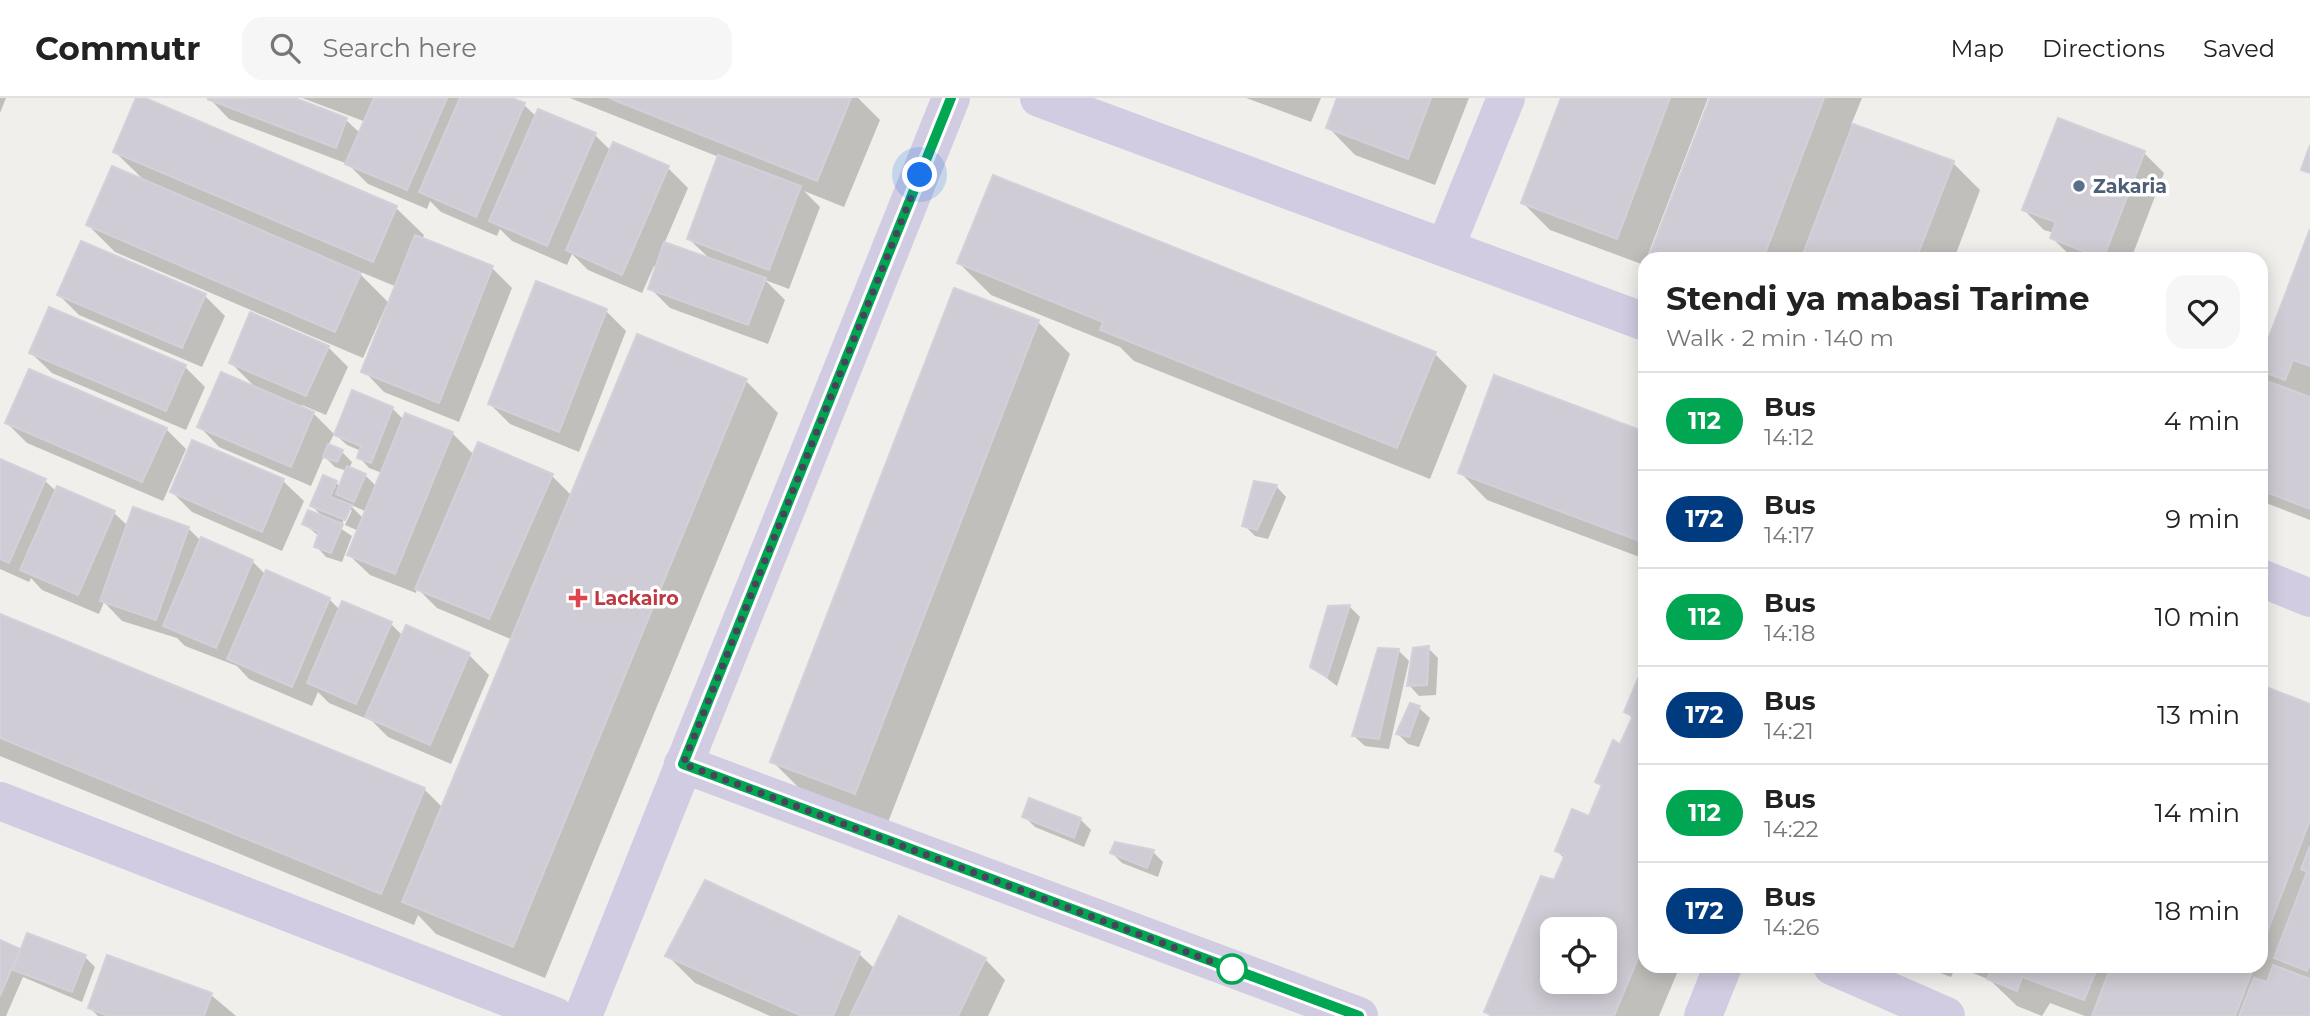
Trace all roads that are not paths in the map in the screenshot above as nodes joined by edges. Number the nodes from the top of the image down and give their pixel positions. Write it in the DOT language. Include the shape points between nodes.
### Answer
graph roads {
  1 [pos="951,98"];
  2 [pos="1039,98"];
  3 [pos="1506,98"];
  4 [pos="1444,248"];
  5 [pos="1638,318"];
  6 [pos="2268,581"];
  7 [pos="2310,598"];
  8 [pos="683,764"];
  9 [pos="0,801"];
  10 [pos="1720,973"];
  11 [pos="1848,973"];
  12 [pos="555,1016"];
  13 [pos="583,1016"];
  14 [pos="1359,1016"];
  15 [pos="1703,1016"];
  16 [pos="1946,1016"];
  1 -- 8 [label="street"];
  2 -- 4 [label="street"];
  3 -- 4 [label="street"];
  4 -- 5 [label="street"];
  6 -- 7 [label="street"];
  8 -- 13 [label="street"];
  8 -- 14 [label="street"];
  9 -- 12 [label="street"];
  10 -- 15 [label="street"];
  11 -- 16 [label="street"];
}
